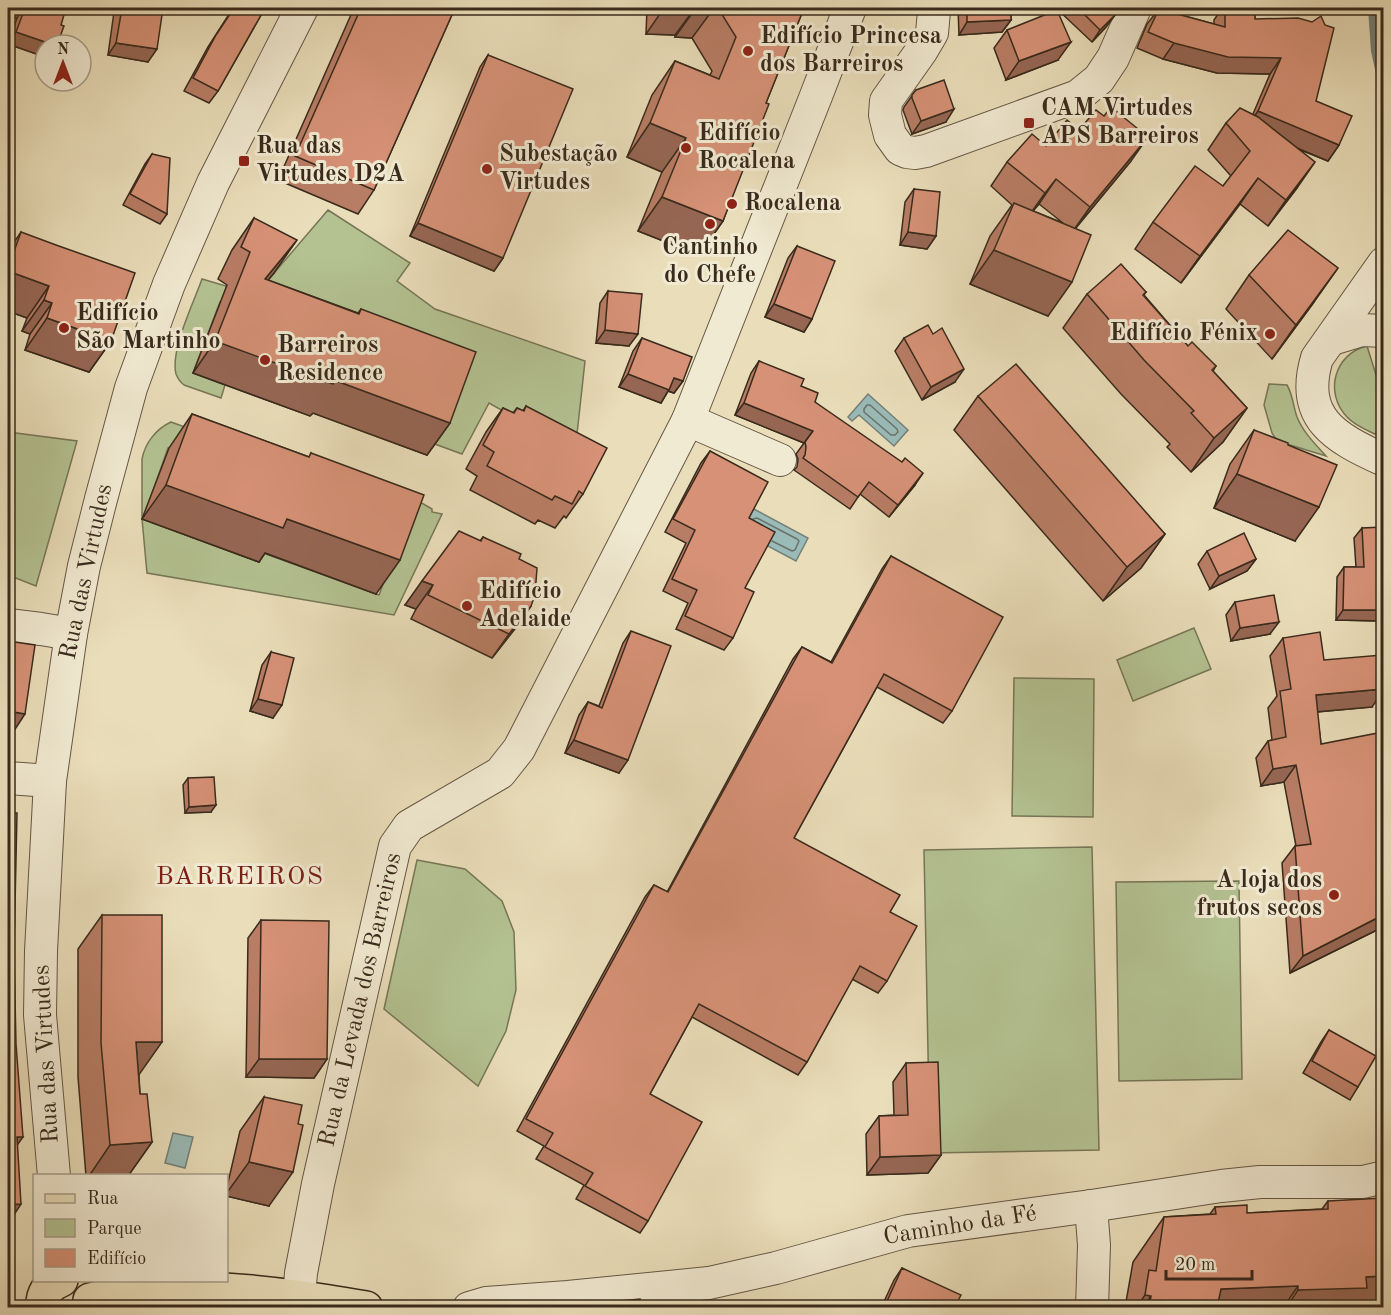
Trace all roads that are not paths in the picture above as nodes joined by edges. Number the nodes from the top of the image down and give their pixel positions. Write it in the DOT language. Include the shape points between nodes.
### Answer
graph roads {
  1 [pos="302,8"];
  2 [pos="850,8"];
  3 [pos="933,8"];
  4 [pos="1135,8"];
  5 [pos="1383,263"];
  6 [pos="1383,330"];
  7 [pos="1332,339"];
  8 [pos="688,420"];
  9 [pos="1383,459"];
  10 [pos="780,460"];
  11 [pos="8,626"];
  12 [pos="71,634"];
  13 [pos="8,778"];
  14 [pos="50,781"];
  15 [pos="54,1174"];
  16 [pos="1383,1177"];
  17 [pos="1091,1206"];
  18 [pos="84,1296"];
  19 [pos="307,1301"];
  20 [pos="478,1305"];
  21 [pos="366,1308"];
  22 [pos="1092,1308"];
  1 -- 12 [label="street, Rua das Virtudes" via="213,183 168,284 128,400 84,566"];
  2 -- 8 [label="street, Rua da Levada dos Barreiros"];
  3 -- 4 [label="street" via="932,33 886,101 890,135 896,146 907,152 926,151 1078,96 1099,79 1113,58"];
  5 -- 7 [label="street"];
  6 -- 7 [label="street" via="1362,330"];
  7 -- 9 [label="street" via="1317,358 1312,374 1317,411 1336,435"];
  8 -- 10 [label="street"];
  8 -- 19 [label="street, Rua da Levada dos Barreiros" via="519,749 500,773 409,826 395,846 318,1184 301,1273"];
  11 -- 12 [label="street"];
  12 -- 14 [label="street, Rua das Virtudes"];
  13 -- 14 [label="street"];
  14 -- 15 [label="street, Rua das Virtudes" via="40,1015"];
  16 -- 17 [label="street, Caminho da Fé" via="1363,1182 1260,1182"];
  17 -- 20 [label="street, Caminho da Fé" via="908,1231 709,1283"];
  17 -- 22 [label="street"];
  18 -- 19 [label="main road" via="172,1288 271,1293"];
  19 -- 21 [label="main road"];
}
